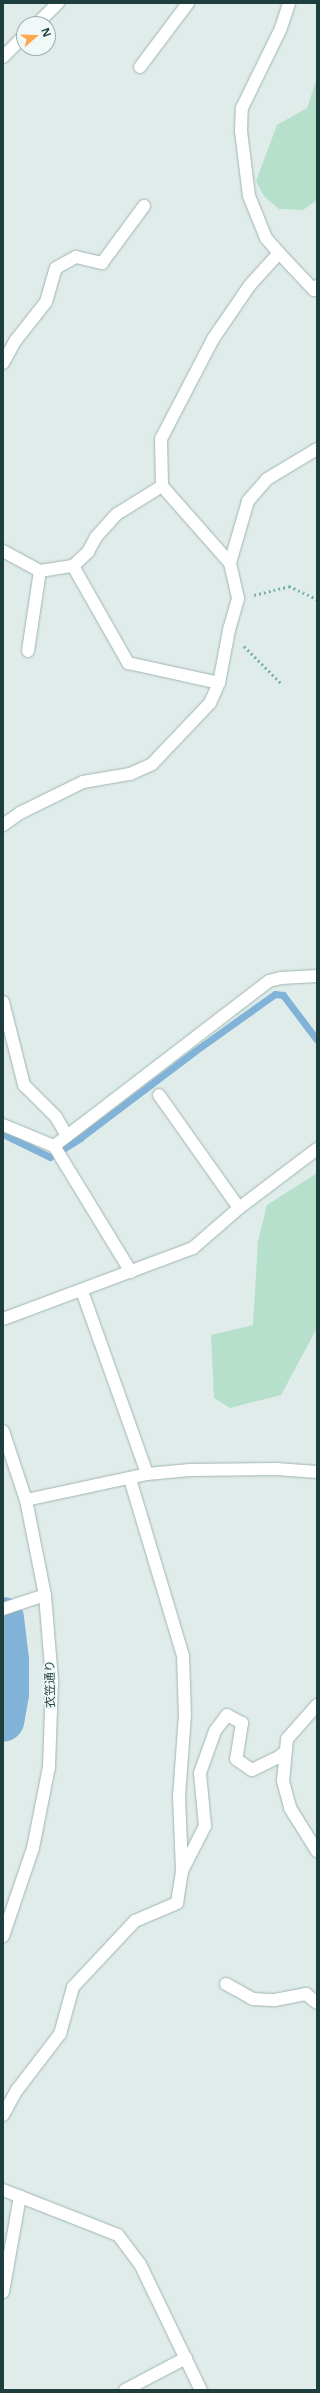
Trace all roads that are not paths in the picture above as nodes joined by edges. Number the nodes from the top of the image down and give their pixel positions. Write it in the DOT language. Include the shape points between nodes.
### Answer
graph roads {
  1 [pos="58,3"];
  2 [pos="188,3"];
  3 [pos="289,3"];
  4 [pos="45,16"];
  5 [pos="16,44"];
  6 [pos="3,57"];
  7 [pos="140,67"];
  8 [pos="144,206"];
  9 [pos="279,253"];
  10 [pos="317,286"];
  11 [pos="3,363"];
  12 [pos="317,449"];
  13 [pos="162,486"];
  14 [pos="3,551"];
  15 [pos="230,563"];
  16 [pos="73,566"];
  17 [pos="40,571"];
  18 [pos="28,651"];
  19 [pos="219,683"];
  20 [pos="3,825"];
  21 [pos="317,976"];
  22 [pos="3,1002"];
  23 [pos="160,1095"];
  24 [pos="3,1125"];
  25 [pos="67,1136"];
  26 [pos="54,1146"];
  27 [pos="317,1149"];
  28 [pos="239,1208"];
  29 [pos="131,1272"];
  30 [pos="82,1291"];
  31 [pos="3,1319"];
  32 [pos="3,1432"];
  33 [pos="317,1472"];
  34 [pos="148,1474"];
  35 [pos="130,1479"];
  36 [pos="26,1500"];
  37 [pos="45,1595"];
  38 [pos="3,1609"];
  39 [pos="317,1704"];
  40 [pos="286,1751"];
  41 [pos="317,1852"];
  42 [pos="182,1871"];
  43 [pos="3,1936"];
  44 [pos="226,1984"];
  45 [pos="317,2003"];
  46 [pos="3,2115"];
  47 [pos="3,2190"];
  48 [pos="20,2197"];
  49 [pos="3,2292"];
  50 [pos="186,2358"];
  51 [pos="125,2390"];
  52 [pos="202,2390"];
  1 -- 4 [label="street"];
  2 -- 7 [label="street"];
  3 -- 9 [label="street" via="281,28 242,108 241,131 250,196 266,238"];
  5 -- 6 [label="street"];
  8 -- 11 [label="street" via="102,263 76,257 56,268 46,302 16,340"];
  9 -- 10 [label="street" via="314,290"];
  9 -- 13 [label="street" via="250,285 213,339 162,439"];
  12 -- 15 [label="street" via="267,479 248,500"];
  13 -- 15 [label="street"];
  13 -- 16 [label="street" via="117,514 96,537 88,552"];
  14 -- 17 [label="street"];
  15 -- 19 [label="street" via="238,598"];
  16 -- 17 [label="street"];
  16 -- 19 [label="street" via="128,663"];
  17 -- 18 [label="street"];
  19 -- 20 [label="street" via="210,703 152,764 130,774 83,782 20,813"];
  21 -- 25 [label="street" via="269,981"];
  22 -- 25 [label="street" via="24,1085 56,1117"];
  23 -- 28 [label="street"];
  24 -- 26 [label="street"];
  25 -- 26 [label="street"];
  26 -- 29 [label="street"];
  27 -- 28 [label="street"];
  28 -- 29 [label="street" via="193,1248"];
  29 -- 30 [label="street"];
  30 -- 31 [label="street"];
  30 -- 34 [label="street"];
  32 -- 36 [label="street, 衣笠通り"];
  33 -- 34 [label="street" via="276,1469 190,1470"];
  34 -- 35 [label="street"];
  35 -- 36 [label="street"];
  35 -- 42 [label="street" via="183,1656 186,1715 179,1796"];
  36 -- 37 [label="street, 衣笠通り"];
  37 -- 38 [label="street"];
  37 -- 43 [label="street, 衣笠通り" via="52,1681 49,1767 33,1848"];
  39 -- 40 [label="street" via="287,1739"];
  40 -- 41 [label="street" via="283,1780 290,1808"];
  40 -- 42 [label="street" via="252,1770 236,1759 242,1723 227,1715 215,1731 200,1773 205,1826"];
  42 -- 46 [label="street" via="177,1903 135,1921 73,1988 60,2034 17,2090"];
  44 -- 45 [label="street" via="253,1999 275,2000 306,1994"];
  47 -- 48 [label="street"];
  48 -- 49 [label="street"];
  48 -- 50 [label="street" via="118,2235 140,2264"];
  50 -- 51 [label="street"];
  50 -- 52 [label="street"];
}
